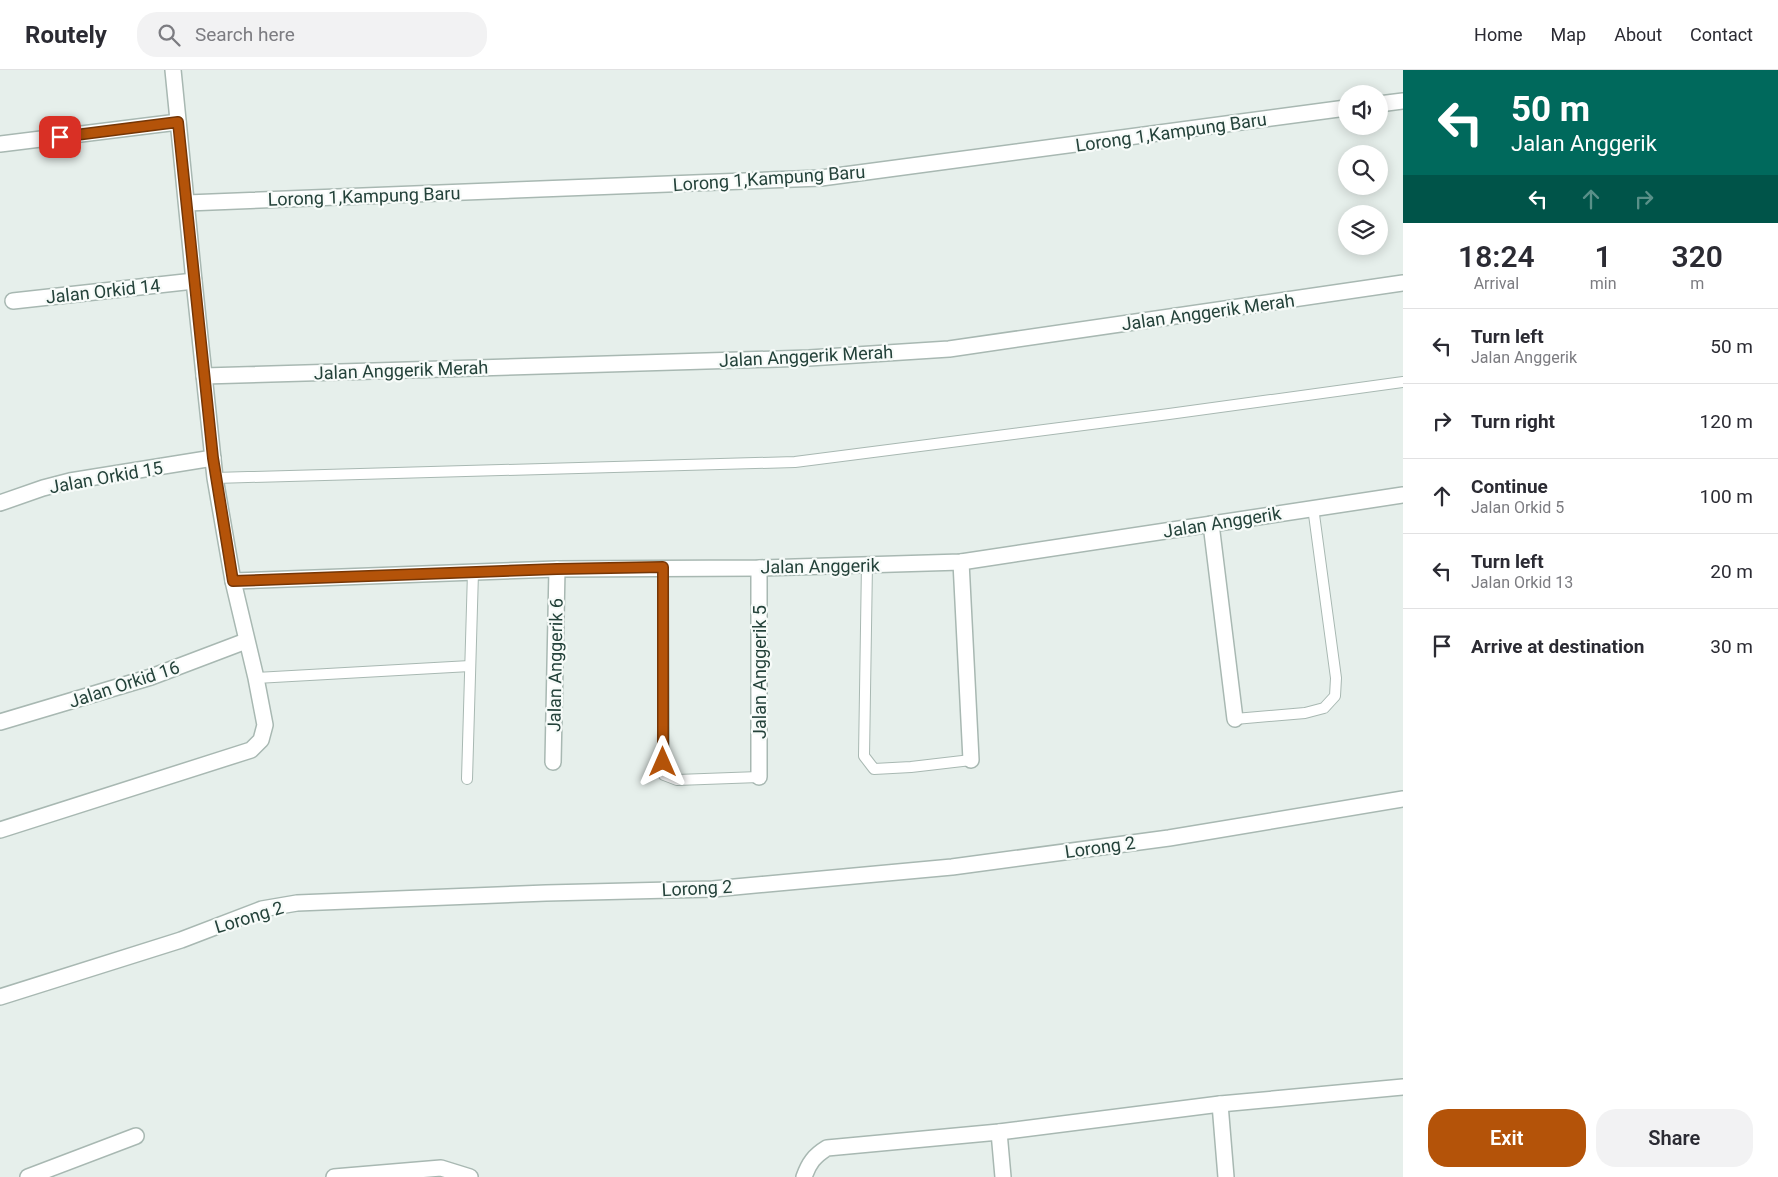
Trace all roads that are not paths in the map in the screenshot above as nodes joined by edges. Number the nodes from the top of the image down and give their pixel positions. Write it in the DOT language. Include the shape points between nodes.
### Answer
graph roads {
  1 [pos="173,70"];
  2 [pos="1403,101"];
  3 [pos="1388,103"];
  4 [pos="1338,109"];
  5 [pos="178,122"];
  6 [pos="0,144"];
  7 [pos="187,203"];
  8 [pos="194,281"];
  9 [pos="1403,283"];
  10 [pos="13,301"];
  11 [pos="204,376"];
  12 [pos="1403,382"];
  13 [pos="213,458"];
  14 [pos="215,478"];
  15 [pos="1403,495"];
  16 [pos="0,503"];
  17 [pos="1313,507"];
  18 [pos="1211,524"];
  19 [pos="961,562"];
  20 [pos="867,564"];
  21 [pos="663,567"];
  22 [pos="759,568"];
  23 [pos="557,569"];
  24 [pos="473,572"];
  25 [pos="233,581"];
  26 [pos="246,641"];
  27 [pos="470,666"];
  28 [pos="256,678"];
  29 [pos="1235,720"];
  30 [pos="0,722"];
  31 [pos="971,760"];
  32 [pos="553,762"];
  33 [pos="759,777"];
  34 [pos="467,779"];
  35 [pos="1403,799"];
  36 [pos="0,830"];
  37 [pos="0,997"];
  38 [pos="1403,1087"];
  39 [pos="1220,1104"];
  40 [pos="999,1132"];
  41 [pos="136,1136"];
  42 [pos="28,1177"];
  43 [pos="334,1177"];
  44 [pos="470,1177"];
  45 [pos="804,1177"];
  46 [pos="1003,1177"];
  47 [pos="1226,1177"];
  1 -- 5 [label="street"];
  2 -- 3 [label="street"];
  4 -- 7 [label="street, Lorong 1,Kampung Baru" via="821,178"];
  5 -- 6 [label="street"];
  5 -- 7 [label="street"];
  7 -- 8 [label="street"];
  8 -- 10 [label="street, Jalan Orkid 14"];
  8 -- 11 [label="street"];
  9 -- 11 [label="street, Jalan Anggerik Merah" via="949,349 809,358"];
  11 -- 13 [label="street"];
  12 -- 14 [label="lane" via="795,462"];
  13 -- 14 [label="street"];
  13 -- 16 [label="street, Jalan Orkid 15" via="70,481"];
  14 -- 25 [label="street"];
  15 -- 17 [label="street, Jalan Anggerik"];
  17 -- 18 [label="street, Jalan Anggerik"];
  17 -- 29 [label="lane" via="1336,678 1334,696 1324,708 1305,713"];
  18 -- 19 [label="street, Jalan Anggerik"];
  18 -- 29 [label="street"];
  19 -- 20 [label="street, Jalan Anggerik"];
  19 -- 31 [label="street"];
  20 -- 22 [label="street, Jalan Anggerik"];
  20 -- 31 [label="lane" via="864,756 874,769"];
  21 -- 22 [label="street, Jalan Anggerik"];
  21 -- 23 [label="street, Jalan Anggerik"];
  21 -- 33 [label="lane" via="664,775 677,780"];
  22 -- 33 [label="street, Jalan Anggerik 5"];
  23 -- 24 [label="street, Jalan Anggerik"];
  23 -- 32 [label="street, Jalan Anggerik 6"];
  24 -- 25 [label="street, Jalan Anggerik"];
  24 -- 27 [label="lane"];
  25 -- 26 [label="street"];
  26 -- 28 [label="street"];
  26 -- 30 [label="street, Jalan Orkid 16" via="151,677"];
  27 -- 28 [label="lane"];
  27 -- 34 [label="lane"];
  28 -- 36 [label="street" via="265,726 261,740 251,750"];
  35 -- 37 [label="street, Lorong 2" via="1169,838 962,865 713,889 297,903 262,909 181,940"];
  38 -- 39 [label="street"];
  39 -- 40 [label="street"];
  39 -- 47 [label="street"];
  40 -- 45 [label="street" via="827,1148 808,1165"];
  40 -- 46 [label="street"];
  41 -- 42 [label="street"];
  43 -- 44 [label="street" via="441,1168"];
}
